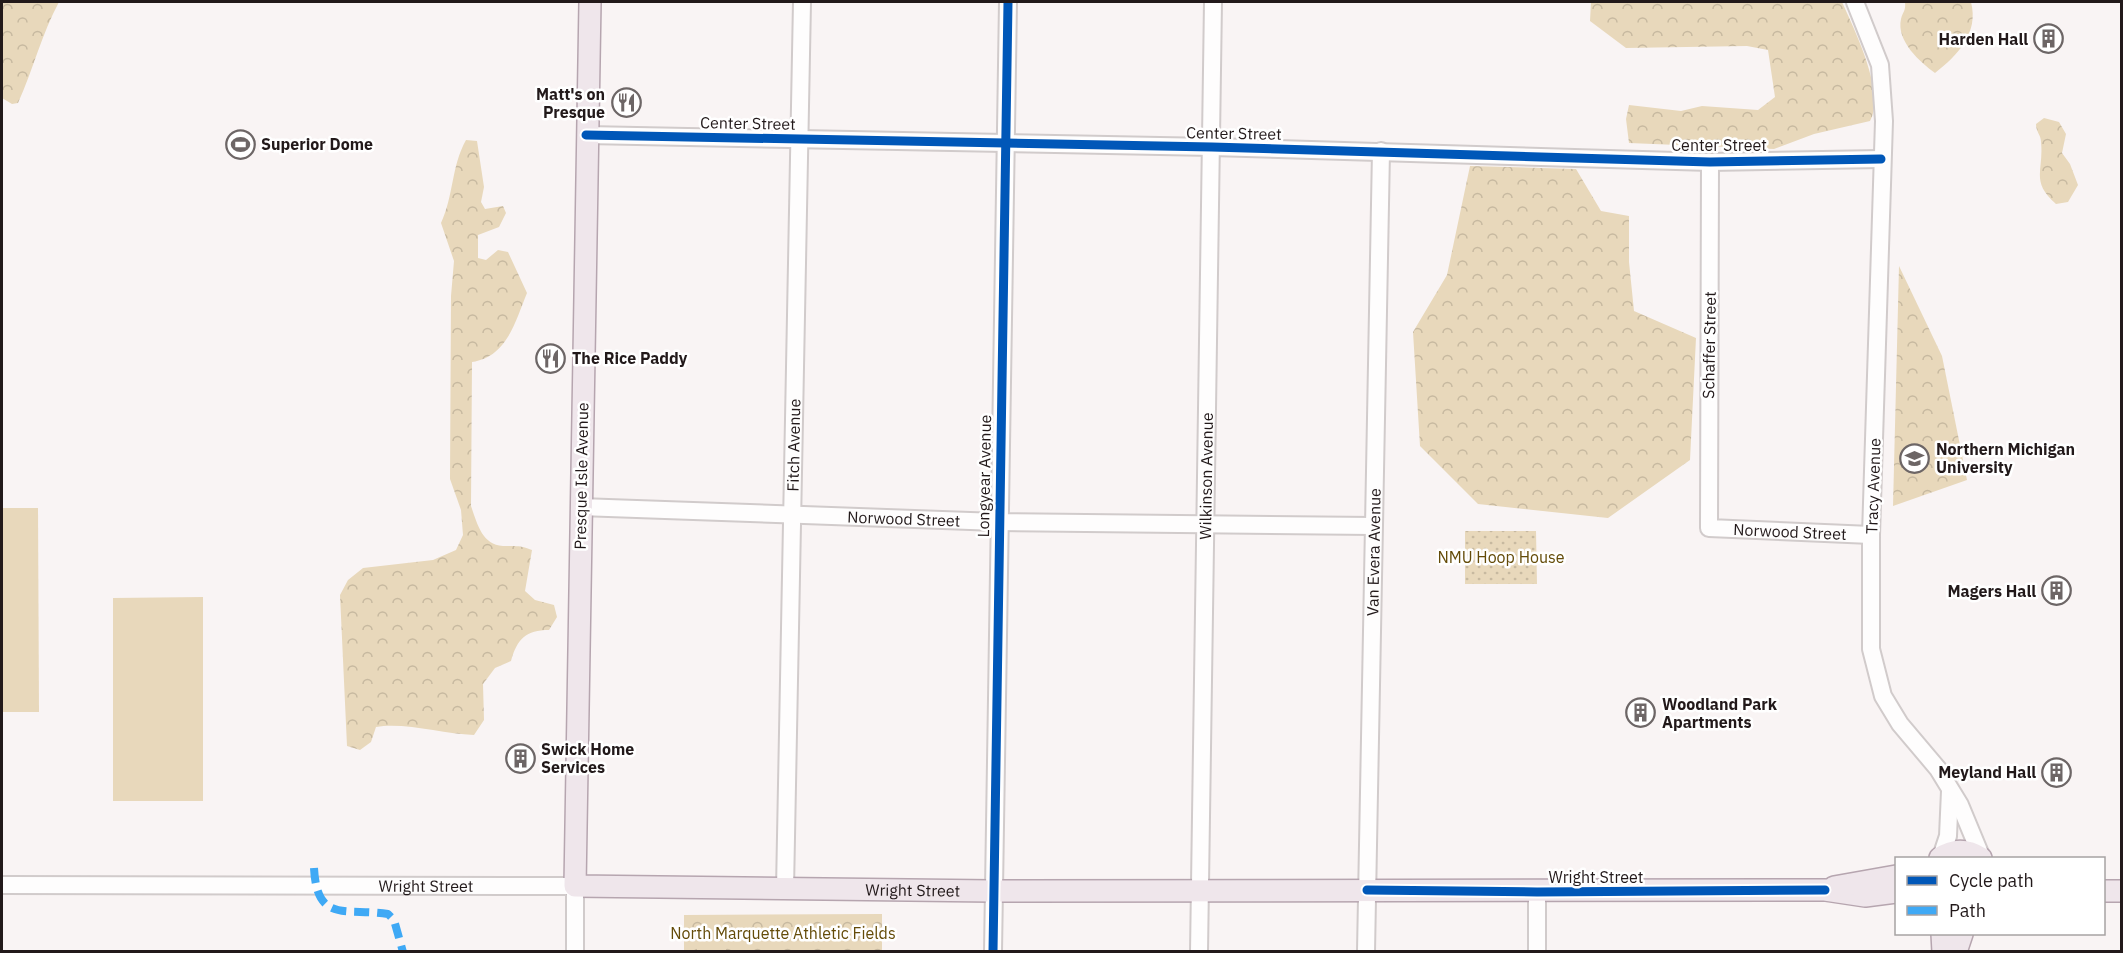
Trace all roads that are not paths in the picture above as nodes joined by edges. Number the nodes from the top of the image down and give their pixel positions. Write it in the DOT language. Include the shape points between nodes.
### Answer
graph roads {
  1 [pos="590,2"];
  2 [pos="802,2"];
  3 [pos="1008,2"];
  4 [pos="1213,2"];
  5 [pos="1855,2"];
  6 [pos="586,135"];
  7 [pos="799,139"];
  8 [pos="1006,143"];
  9 [pos="1212,147"];
  10 [pos="1381,151"];
  11 [pos="1881,159"];
  12 [pos="1710,162"];
  13 [pos="580,507"];
  14 [pos="792,513"];
  15 [pos="998,522"];
  16 [pos="1206,525"];
  17 [pos="1373,526"];
  18 [pos="1708,528"];
  19 [pos="1871,535"];
  20 [pos="1950,791"];
  21 [pos="1940,857"];
  22 [pos="1942,857"];
  23 [pos="1979,857"];
  24 [pos="1982,857"];
  25 [pos="1895,876"];
  26 [pos="2,885"];
  27 [pos="575,886"];
  28 [pos="785,889"];
  29 [pos="1199,889"];
  30 [pos="1367,890"];
  31 [pos="1825,890"];
  32 [pos="992,891"];
  33 [pos="2105,891"];
  34 [pos="2121,891"];
  35 [pos="1537,892"];
  36 [pos="1895,892"];
  37 [pos="1942,935"];
  38 [pos="1961,935"];
  39 [pos="575,951"];
  40 [pos="993,951"];
  41 [pos="1200,951"];
  42 [pos="1366,951"];
  43 [pos="1537,951"];
  44 [pos="1943,951"];
  45 [pos="1956,951"];
  1 -- 6 [label="main road, Presque Isle Avenue"];
  2 -- 7 [label="street, Fitch Avenue"];
  3 -- 8 [label="street, Longyear Avenue"];
  4 -- 9 [label="street, Wilkinson Avenue"];
  5 -- 11 [label="street, Tracy Avenue" via="1880,65 1884,121"];
  6 -- 7 [label="street, Center Street"];
  6 -- 13 [label="main road, Presque Isle Avenue"];
  7 -- 8 [label="street, Center Street"];
  7 -- 14 [label="street, Fitch Avenue"];
  8 -- 9 [label="street, Center Street"];
  8 -- 15 [label="street, Longyear Avenue"];
  9 -- 10 [label="street, Center Street"];
  9 -- 16 [label="street, Wilkinson Avenue"];
  10 -- 12 [label="street, Center Street"];
  10 -- 17 [label="street, Van Evera Avenue"];
  11 -- 12 [label="street, Center Street"];
  11 -- 19 [label="street, Tracy Avenue"];
  12 -- 18 [label="street, Schaffer Street"];
  13 -- 14 [label="street, Norwood Street"];
  13 -- 27 [label="main road, Presque Isle Avenue"];
  14 -- 15 [label="street, Norwood Street"];
  14 -- 28 [label="street, Fitch Avenue"];
  15 -- 16 [label="street, Norwood Street"];
  15 -- 32 [label="street, Longyear Avenue"];
  16 -- 17 [label="street, Norwood Street"];
  16 -- 29 [label="street, Wilkinson Avenue"];
  17 -- 30 [label="street, Van Evera Avenue"];
  18 -- 19 [label="street, Norwood Street"];
  19 -- 20 [label="street, Tracy Avenue" via="1870,628 1877,680 1891,710 1938,769"];
  20 -- 21 [label="street" via="1948,836"];
  20 -- 24 [label="street, Tracy Avenue"];
  22 -- 23 [label="main road" via="1961,851"];
  25 -- 31 [label="main road, Wright Street"];
  26 -- 27 [label="street, Wright Street"];
  27 -- 28 [label="main road, Wright Street"];
  27 -- 39 [label="street, Presque Isle Avenue"];
  28 -- 32 [label="main road, Wright Street"];
  29 -- 30 [label="main road, Wright Street"];
  29 -- 32 [label="main road, Wright Street"];
  29 -- 41 [label="street, Wilkinson Avenue"];
  30 -- 35 [label="main road, Wright Street"];
  30 -- 42 [label="street, Van Evera Avenue"];
  31 -- 35 [label="main road, Wright Street"];
  31 -- 36 [label="main road, Wright Street" via="1865,896"];
  32 -- 40 [label="street, Longyear Avenue"];
  33 -- 34 [label="main road"];
  35 -- 43 [label="street"];
  37 -- 44 [label="main road"];
  38 -- 45 [label="main road"];
}
